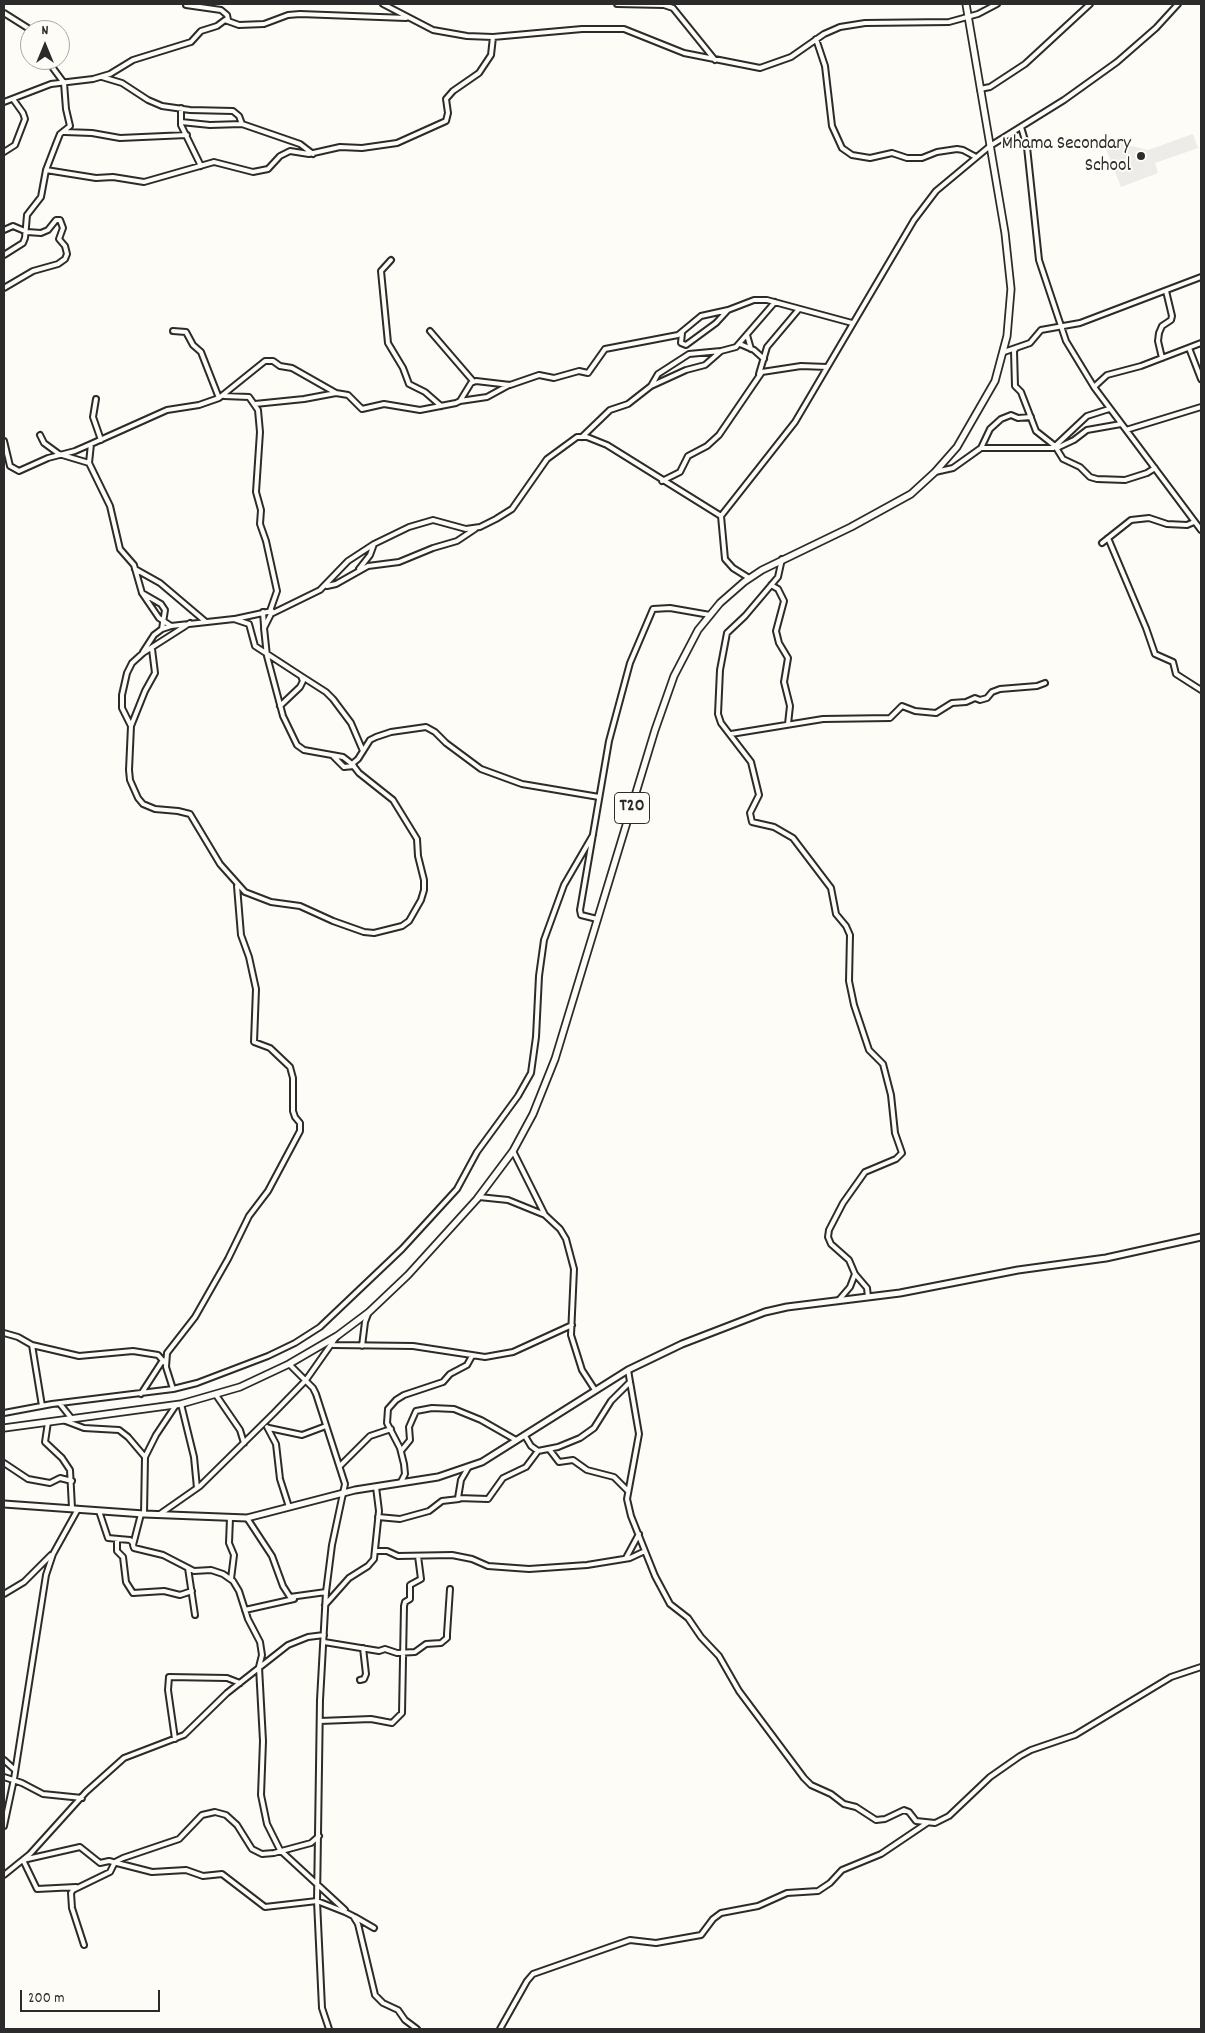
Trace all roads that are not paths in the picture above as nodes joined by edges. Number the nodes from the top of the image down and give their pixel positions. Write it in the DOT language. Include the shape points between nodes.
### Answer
graph roads {
  1 [pos="383,4"];
  2 [pos="617,4"];
  3 [pos="966,4"];
  4 [pos="997,4"];
  5 [pos="1090,4"];
  6 [pos="1178,4"];
  7 [pos="186,5"];
  8 [pos="672,6"];
  9 [pos="4,13"];
  10 [pos="969,17"];
  11 [pos="407,18"];
  12 [pos="228,20"];
  13 [pos="20,23"];
  14 [pos="493,37"];
  15 [pos="816,39"];
  16 [pos="715,60"];
  17 [pos="54,70"];
  18 [pos="102,77"];
  19 [pos="64,83"];
  20 [pos="980,88"];
  21 [pos="13,99"];
  22 [pos="4,102"];
  23 [pos="181,108"];
  24 [pos="181,122"];
  25 [pos="242,124"];
  26 [pos="70,125"];
  27 [pos="1021,127"];
  28 [pos="63,132"];
  29 [pos="78,132"];
  30 [pos="187,135"];
  31 [pos="990,146"];
  32 [pos="4,152"];
  33 [pos="313,154"];
  34 [pos="976,157"];
  35 [pos="201,166"];
  36 [pos="46,170"];
  37 [pos="4,230"];
  38 [pos="27,232"];
  39 [pos="4,255"];
  40 [pos="391,260"];
  41 [pos="1201,277"];
  42 [pos="4,288"];
  43 [pos="1166,291"];
  44 [pos="776,302"];
  45 [pos="799,309"];
  46 [pos="728,310"];
  47 [pos="852,323"];
  48 [pos="1061,327"];
  49 [pos="173,331"];
  50 [pos="430,332"];
  51 [pos="682,333"];
  52 [pos="747,335"];
  53 [pos="1201,343"];
  54 [pos="740,344"];
  55 [pos="1016,348"];
  56 [pos="1190,348"];
  57 [pos="751,349"];
  58 [pos="721,351"];
  59 [pos="1004,352"];
  60 [pos="1162,358"];
  61 [pos="764,359"];
  62 [pos="827,367"];
  63 [pos="758,376"];
  64 [pos="1201,379"];
  65 [pos="473,381"];
  66 [pos="510,385"];
  67 [pos="651,386"];
  68 [pos="1094,388"];
  69 [pos="336,392"];
  70 [pos="224,396"];
  71 [pos="219,398"];
  72 [pos="96,399"];
  73 [pos="460,401"];
  74 [pos="255,404"];
  75 [pos="441,406"];
  76 [pos="1201,407"];
  77 [pos="1109,409"];
  78 [pos="1031,417"];
  79 [pos="1121,424"];
  80 [pos="1126,430"];
  81 [pos="40,436"];
  82 [pos="582,437"];
  83 [pos="101,440"];
  84 [pos="4,441"];
  85 [pos="91,444"];
  86 [pos="1056,447"];
  87 [pos="981,448"];
  88 [pos="62,454"];
  89 [pos="89,463"];
  90 [pos="1155,468"];
  91 [pos="935,472"];
  92 [pos="662,480"];
  93 [pos="721,516"];
  94 [pos="1194,522"];
  95 [pos="476,528"];
  96 [pos="1201,530"];
  97 [pos="1108,538"];
  98 [pos="1102,543"];
  99 [pos="374,544"];
  100 [pos="782,559"];
  101 [pos="135,568"];
  102 [pos="359,570"];
  103 [pos="749,578"];
  104 [pos="771,585"];
  105 [pos="326,586"];
  106 [pos="142,593"];
  107 [pos="277,610"];
  108 [pos="263,612"];
  109 [pos="270,612"];
  110 [pos="710,615"];
  111 [pos="234,619"];
  112 [pos="206,622"];
  113 [pos="164,623"];
  114 [pos="190,623"];
  115 [pos="171,626"];
  116 [pos="264,628"];
  117 [pos="162,629"];
  118 [pos="152,649"];
  119 [pos="142,654"];
  120 [pos="267,656"];
  121 [pos="301,676"];
  122 [pos="1045,682"];
  123 [pos="1201,690"];
  124 [pos="280,706"];
  125 [pos="788,724"];
  126 [pos="131,726"];
  127 [pos="731,734"];
  128 [pos="363,751"];
  129 [pos="332,755"];
  130 [pos="353,765"];
  131 [pos="599,797"];
  132 [pos="593,835"];
  133 [pos="237,886"];
  134 [pos="598,919"];
  135 [pos="512,1151"];
  136 [pos="479,1196"];
  137 [pos="545,1215"];
  138 [pos="1201,1237"];
  139 [pos="855,1274"];
  140 [pos="868,1298"];
  141 [pos="838,1301"];
  142 [pos="369,1312"];
  143 [pos="572,1325"];
  144 [pos="4,1332"];
  145 [pos="337,1336"];
  146 [pos="32,1345"];
  147 [pos="333,1345"];
  148 [pos="362,1346"];
  149 [pos="472,1356"];
  150 [pos="164,1361"];
  151 [pos="289,1364"];
  152 [pos="628,1370"];
  153 [pos="306,1380"];
  154 [pos="630,1382"];
  155 [pos="173,1389"];
  156 [pos="595,1390"];
  157 [pos="141,1394"];
  158 [pos="216,1395"];
  159 [pos="60,1404"];
  160 [pos="178,1404"];
  161 [pos="42,1406"];
  162 [pos="4,1413"];
  163 [pos="72,1419"];
  164 [pos="63,1420"];
  165 [pos="48,1422"];
  166 [pos="264,1423"];
  167 [pos="326,1426"];
  168 [pos="267,1427"];
  169 [pos="4,1428"];
  170 [pos="391,1429"];
  171 [pos="525,1436"];
  172 [pos="516,1440"];
  173 [pos="244,1443"];
  174 [pos="549,1449"];
  175 [pos="538,1451"];
  176 [pos="401,1452"];
  177 [pos="145,1457"];
  178 [pos="4,1463"];
  179 [pos="340,1466"];
  180 [pos="468,1468"];
  181 [pos="72,1481"];
  182 [pos="401,1482"];
  183 [pos="376,1487"];
  184 [pos="197,1488"];
  185 [pos="627,1490"];
  186 [pos="343,1493"];
  187 [pos="459,1499"];
  188 [pos="4,1504"];
  189 [pos="75,1508"];
  190 [pos="289,1508"];
  191 [pos="99,1511"];
  192 [pos="143,1514"];
  193 [pos="160,1514"];
  194 [pos="378,1517"];
  195 [pos="230,1518"];
  196 [pos="247,1518"];
  197 [pos="639,1534"];
  198 [pos="117,1539"];
  199 [pos="133,1543"];
  200 [pos="375,1551"];
  201 [pos="645,1551"];
  202 [pos="53,1554"];
  203 [pos="418,1556"];
  204 [pos="626,1558"];
  205 [pos="188,1568"];
  206 [pos="231,1579"];
  207 [pos="450,1589"];
  208 [pos="192,1591"];
  209 [pos="326,1592"];
  210 [pos="4,1594"];
  211 [pos="295,1598"];
  212 [pos="325,1605"];
  213 [pos="245,1610"];
  214 [pos="195,1615"];
  215 [pos="324,1635"];
  216 [pos="324,1642"];
  217 [pos="363,1648"];
  218 [pos="405,1653"];
  219 [pos="260,1667"];
  220 [pos="1201,1667"];
  221 [pos="360,1680"];
  222 [pos="240,1683"];
  223 [pos="320,1721"];
  224 [pos="175,1739"];
  225 [pos="4,1760"];
  226 [pos="15,1770"];
  227 [pos="4,1777"];
  228 [pos="14,1779"];
  229 [pos="82,1798"];
  230 [pos="927,1823"];
  231 [pos="4,1826"];
  232 [pos="319,1836"];
  233 [pos="280,1850"];
  234 [pos="23,1860"];
  235 [pos="115,1862"];
  236 [pos="4,1876"];
  237 [pos="317,1884"];
  238 [pos="76,1887"];
  239 [pos="317,1901"];
  240 [pos="353,1916"];
  241 [pos="374,1928"];
  242 [pos="84,1946"];
  243 [pos="329,2029"];
  244 [pos="417,2029"];
  245 [pos="500,2029"];
  1 -- 11 [label="street"];
  2 -- 8 [label="street"];
  3 -- 10 [label="main road, T20"];
  4 -- 10 [label="street"];
  5 -- 20 [label="street" via="1025,64 990,87"];
  6 -- 27 [label="street" via="1124,56"];
  7 -- 12 [label="street" via="222,10"];
  8 -- 16 [label="street"];
  9 -- 13 [label="street"];
  10 -- 15 [label="street" via="949,22 852,24 831,30"];
  10 -- 20 [label="main road, T20"];
  11 -- 12 [label="street" via="300,14 264,24 239,25"];
  11 -- 14 [label="street" via="433,30"];
  12 -- 18 [label="street" via="200,31 191,42 133,60"];
  14 -- 16 [label="street" via="624,29 684,53"];
  14 -- 33 [label="street" via="491,55 479,73 446,99 448,118 442,124 393,144 336,147"];
  15 -- 16 [label="street" via="791,57 764,67"];
  15 -- 34 [label="street" via="825,66 832,126 842,148 852,155 870,158 892,153 904,158 922,158 954,149"];
  17 -- 19 [label="street"];
  18 -- 19 [label="street"];
  18 -- 23 [label="street" via="122,83 154,103"];
  19 -- 21 [label="street" via="51,84"];
  19 -- 26 [label="street"];
  20 -- 31 [label="main road, T20"];
  21 -- 22 [label="street"];
  21 -- 32 [label="street" via="25,119 16,145"];
  23 -- 24 [label="street"];
  23 -- 25 [label="street" via="233,111"];
  24 -- 25 [label="street" via="210,126"];
  24 -- 30 [label="street"];
  25 -- 33 [label="street" via="300,144"];
  26 -- 28 [label="street"];
  26 -- 29 [label="street"];
  27 -- 31 [label="street"];
  27 -- 48 [label="street" via="1027,148 1039,260"];
  28 -- 29 [label="street"];
  28 -- 36 [label="street"];
  29 -- 30 [label="street" via="120,138"];
  30 -- 35 [label="street"];
  31 -- 34 [label="street"];
  31 -- 59 [label="main road, T20" via="1011,289"];
  33 -- 35 [label="street" via="287,152 268,169 252,172 214,162"];
  34 -- 47 [label="street" via="927,201"];
  35 -- 36 [label="street" via="144,182"];
  36 -- 38 [label="street" via="41,197 27,215"];
  37 -- 38 [label="street" via="13,226"];
  38 -- 39 [label="street" via="23,242"];
  38 -- 42 [label="street" via="45,232 60,220 63,230 59,239 65,246 66,256 58,264 33,271"];
  40 -- 75 [label="street" via="381,272 388,343 409,384"];
  41 -- 43 [label="street"];
  43 -- 48 [label="street"];
  43 -- 60 [label="street" via="1172,316 1159,332"];
  44 -- 45 [label="street"];
  44 -- 46 [label="street" via="754,300"];
  44 -- 52 [label="street"];
  45 -- 47 [label="street"];
  45 -- 61 [label="street" via="770,342"];
  46 -- 51 [label="street" via="701,316"];
  46 -- 51 [label="street" via="686,345 681,343"];
  47 -- 62 [label="street"];
  48 -- 55 [label="street" via="1041,330 1030,343"];
  48 -- 68 [label="street" via="1071,352"];
  49 -- 71 [label="street" via="186,332 201,352"];
  50 -- 65 [label="street"];
  51 -- 66 [label="street" via="605,349 588,373 579,371 554,378 540,375"];
  52 -- 54 [label="street"];
  52 -- 57 [label="street"];
  53 -- 56 [label="street"];
  54 -- 57 [label="street"];
  54 -- 58 [label="street"];
  55 -- 59 [label="street"];
  55 -- 78 [label="street" via="1014,383"];
  56 -- 60 [label="street"];
  56 -- 64 [label="street"];
  57 -- 61 [label="street"];
  58 -- 67 [label="street" via="705,365"];
  58 -- 67 [label="street" via="689,354 658,374"];
  59 -- 91 [label="main road, T20" via="995,381 974,420 957,447"];
  60 -- 68 [label="street" via="1107,375"];
  61 -- 63 [label="street"];
  62 -- 63 [label="street" via="802,366 764,372"];
  62 -- 93 [label="street" via="795,422"];
  63 -- 92 [label="street" via="719,434 707,446 688,456 680,472"];
  65 -- 66 [label="street"];
  65 -- 73 [label="street"];
  66 -- 73 [label="street" via="487,397"];
  67 -- 82 [label="street" via="628,404 610,410"];
  68 -- 77 [label="street"];
  69 -- 70 [label="street" via="298,371 268,361"];
  69 -- 74 [label="street" via="304,400"];
  69 -- 75 [label="street" via="348,395 364,410 384,404 420,410"];
  70 -- 71 [label="street"];
  70 -- 74 [label="street" via="246,396"];
  71 -- 83 [label="street" via="167,410"];
  72 -- 83 [label="street" via="93,417"];
  73 -- 75 [label="street"];
  74 -- 109 [label="street" via="260,418 256,492 261,510 260,524 277,591"];
  76 -- 80 [label="street"];
  77 -- 79 [label="street"];
  77 -- 86 [label="street" via="1087,416"];
  78 -- 86 [label="street" via="1038,434"];
  78 -- 87 [label="street" via="1011,415 1001,419 990,429"];
  79 -- 80 [label="street"];
  79 -- 86 [label="street" via="1087,430 1074,440"];
  80 -- 90 [label="street"];
  81 -- 88 [label="street" via="44,443"];
  82 -- 92 [label="street" via="588,436 607,445"];
  82 -- 95 [label="street" via="571,439 547,459 512,509"];
  83 -- 85 [label="street"];
  84 -- 88 [label="street" via="8,461 16,471"];
  85 -- 88 [label="street"];
  85 -- 89 [label="street"];
  86 -- 87 [label="street"];
  86 -- 90 [label="street" via="1066,461 1080,466 1090,477 1097,479 1125,480"];
  87 -- 91 [label="street" via="952,468"];
  88 -- 89 [label="street"];
  89 -- 101 [label="street" via="110,506 120,549"];
  90 -- 94 [label="street"];
  91 -- 100 [label="main road, T20" via="911,494"];
  92 -- 93 [label="street"];
  93 -- 103 [label="street" via="724,559"];
  94 -- 96 [label="street"];
  94 -- 97 [label="street" via="1167,524 1138,518 1124,524"];
  95 -- 99 [label="street" via="458,529 437,520 425,521"];
  95 -- 102 [label="street" via="457,541 399,562"];
  97 -- 98 [label="street"];
  97 -- 123 [label="street" via="1155,654 1173,662 1176,674"];
  99 -- 102 [label="street"];
  99 -- 105 [label="street" via="348,561"];
  100 -- 103 [label="main road, T20"];
  100 -- 104 [label="street" via="780,574"];
  101 -- 106 [label="street"];
  101 -- 112 [label="street" via="160,583"];
  102 -- 105 [label="street" via="336,584"];
  103 -- 110 [label="main road, T20"];
  104 -- 125 [label="street" via="778,589 784,600 776,631 788,658 784,682 790,706"];
  104 -- 127 [label="street" via="724,638 718,714"];
  105 -- 107 [label="street"];
  106 -- 113 [label="street"];
  106 -- 113 [label="street" via="161,604 165,610"];
  107 -- 109 [label="street"];
  107 -- 116 [label="street"];
  108 -- 109 [label="street"];
  108 -- 111 [label="street"];
  108 -- 116 [label="street"];
  110 -- 131 [label="street" via="670,608 653,609 622,686"];
  110 -- 134 [label="main road, T20" via="691,643 671,685"];
  111 -- 112 [label="street"];
  111 -- 120 [label="street" via="249,624 255,646"];
  112 -- 114 [label="street"];
  113 -- 115 [label="street"];
  113 -- 117 [label="street"];
  114 -- 115 [label="street"];
  114 -- 118 [label="street"];
  115 -- 117 [label="street"];
  116 -- 120 [label="street"];
  117 -- 119 [label="street"];
  118 -- 119 [label="street"];
  118 -- 126 [label="street" via="155,673"];
  119 -- 126 [label="street" via="127,673 122,695 122,708"];
  120 -- 121 [label="street"];
  120 -- 124 [label="street"];
  121 -- 124 [label="street" via="303,682 300,687"];
  121 -- 128 [label="street" via="333,699 351,723"];
  122 -- 125 [label="street" via="1037,686 1000,689 983,700 975,698 952,703 936,713 902,706 890,718 823,719"];
  124 -- 129 [label="street" via="300,749"];
  125 -- 127 [label="street"];
  126 -- 133 [label="street" via="128,770 138,798 149,807 190,814 211,852"];
  127 -- 139 [label="street" via="753,769 758,795 750,813 752,822 774,827 793,838 833,892 836,914 850,936 849,981 854,1005 869,1050 883,1064 891,1095 895,1133 902,1153 896,1159 865,1172 829,1230 832,1244 848,1260"];
  128 -- 130 [label="street"];
  128 -- 131 [label="street" via="370,740 381,735 426,727 482,769 522,784"];
  129 -- 130 [label="street"];
  129 -- 130 [label="street" via="344,767"];
  130 -- 133 [label="street" via="393,800 417,838 424,890 409,921 396,928 364,932 300,906 257,897"];
  131 -- 132 [label="street"];
  132 -- 134 [label="street" via="580,910 581,915"];
  132 -- 155 [label="street" via="561,892 544,940 531,1073 477,1152 457,1189 402,1249 320,1327 268,1356"];
  133 -- 150 [label="street" via="240,934 256,990 254,1042 270,1048 290,1067 293,1111 300,1123 300,1131 191,1323 171,1346"];
  134 -- 135 [label="main road, T20" via="555,1058 532,1114"];
  135 -- 136 [label="main road, T20"];
  135 -- 137 [label="street"];
  136 -- 137 [label="street" via="508,1200"];
  136 -- 142 [label="main road, T20" via="415,1268"];
  137 -- 143 [label="street" via="560,1229 571,1254 574,1269"];
  138 -- 140 [label="street" via="1106,1258 1018,1270"];
  139 -- 140 [label="street" via="867,1288"];
  139 -- 141 [label="street"];
  140 -- 141 [label="street"];
  141 -- 152 [label="street" via="765,1312 682,1344"];
  142 -- 145 [label="main road, T20"];
  142 -- 148 [label="street" via="364,1322"];
  143 -- 149 [label="street" via="513,1352"];
  143 -- 156 [label="street" via="577,1358"];
  144 -- 146 [label="street"];
  145 -- 147 [label="street"];
  145 -- 151 [label="main road, T20"];
  146 -- 150 [label="street" via="79,1356 134,1351 158,1355"];
  146 -- 161 [label="street"];
  147 -- 148 [label="street"];
  147 -- 153 [label="street"];
  148 -- 149 [label="street" via="413,1346"];
  149 -- 170 [label="street" via="467,1365 442,1382 396,1400 387,1413"];
  150 -- 155 [label="street"];
  150 -- 157 [label="street"];
  151 -- 153 [label="street"];
  151 -- 158 [label="main road, T20"];
  152 -- 154 [label="street"];
  152 -- 156 [label="street"];
  153 -- 166 [label="street"];
  153 -- 167 [label="street" via="316,1394"];
  154 -- 174 [label="street" via="611,1401 589,1432"];
  154 -- 185 [label="street" via="639,1434"];
  155 -- 157 [label="street"];
  156 -- 171 [label="street"];
  157 -- 159 [label="street"];
  158 -- 160 [label="main road, T20"];
  158 -- 173 [label="street" via="235,1422"];
  159 -- 161 [label="street"];
  159 -- 163 [label="street"];
  160 -- 163 [label="main road, T20"];
  160 -- 177 [label="street"];
  160 -- 184 [label="street" via="194,1457"];
  161 -- 162 [label="street"];
  163 -- 164 [label="main road, T20"];
  164 -- 165 [label="main road, T20"];
  164 -- 177 [label="street" via="84,1428 119,1430"];
  165 -- 169 [label="main road, T20"];
  165 -- 181 [label="street" via="45,1442 68,1466"];
  166 -- 168 [label="street"];
  166 -- 173 [label="street"];
  167 -- 168 [label="street" via="302,1435"];
  167 -- 179 [label="street"];
  168 -- 190 [label="street" via="276,1444 280,1478"];
  170 -- 176 [label="street"];
  170 -- 179 [label="street" via="370,1436"];
  171 -- 172 [label="street"];
  171 -- 175 [label="street"];
  172 -- 176 [label="street" via="454,1409 432,1408 416,1412 409,1427 410,1440"];
  172 -- 180 [label="street"];
  173 -- 184 [label="street"];
  174 -- 175 [label="street"];
  174 -- 185 [label="street" via="559,1462 573,1460 587,1470 614,1476"];
  175 -- 187 [label="street" via="526,1468 503,1478 489,1498"];
  176 -- 182 [label="street" via="405,1470"];
  177 -- 192 [label="street"];
  178 -- 181 [label="street" via="28,1479 50,1483 60,1478"];
  179 -- 186 [label="street" via="345,1484"];
  180 -- 182 [label="street" via="438,1477"];
  180 -- 187 [label="street" via="461,1480"];
  181 -- 189 [label="street"];
  182 -- 183 [label="street"];
  183 -- 186 [label="street"];
  183 -- 194 [label="street"];
  184 -- 193 [label="street"];
  185 -- 197 [label="street" via="628,1506"];
  186 -- 190 [label="street"];
  186 -- 209 [label="street"];
  187 -- 194 [label="street" via="442,1501 429,1511 400,1519"];
  188 -- 189 [label="street"];
  189 -- 191 [label="street"];
  189 -- 202 [label="street"];
  190 -- 196 [label="street"];
  191 -- 192 [label="street"];
  191 -- 198 [label="street" via="108,1538"];
  192 -- 193 [label="street"];
  192 -- 199 [label="street"];
  193 -- 195 [label="street"];
  194 -- 200 [label="street"];
  195 -- 196 [label="street"];
  195 -- 206 [label="street" via="229,1543 234,1555"];
  196 -- 211 [label="street" via="272,1556 282,1586 290,1597"];
  197 -- 201 [label="street"];
  197 -- 204 [label="street"];
  198 -- 199 [label="street"];
  198 -- 208 [label="street" via="126,1582 133,1592 164,1591 180,1595"];
  199 -- 205 [label="street" via="136,1550 163,1555"];
  200 -- 203 [label="street"];
  200 -- 212 [label="street" via="373,1560 349,1578"];
  201 -- 204 [label="street"];
  201 -- 230 [label="street" via="670,1604 688,1618 719,1656 739,1691 811,1785 876,1820 904,1810 916,1821"];
  202 -- 210 [label="street" via="24,1582"];
  202 -- 226 [label="street" via="42,1594"];
  203 -- 204 [label="street" via="452,1556 488,1566 529,1569"];
  203 -- 218 [label="street" via="421,1579 410,1585 410,1599 404,1603"];
  205 -- 206 [label="street" via="215,1571"];
  205 -- 208 [label="street"];
  206 -- 213 [label="street"];
  207 -- 218 [label="street" via="447,1638 441,1643"];
  208 -- 214 [label="street"];
  209 -- 211 [label="street"];
  209 -- 212 [label="street"];
  211 -- 213 [label="street"];
  212 -- 215 [label="street"];
  213 -- 219 [label="street" via="260,1642"];
  215 -- 216 [label="street"];
  215 -- 219 [label="street" via="294,1641"];
  216 -- 217 [label="street"];
  216 -- 223 [label="street"];
  217 -- 218 [label="street"];
  217 -- 221 [label="street" via="366,1674"];
  218 -- 223 [label="street" via="403,1710 396,1721"];
  219 -- 222 [label="street"];
  219 -- 233 [label="street" via="262,1806"];
  220 -- 230 [label="street" via="1171,1678 1074,1735 1026,1753 990,1777 949,1816"];
  222 -- 224 [label="street" via="184,1735"];
  222 -- 224 [label="street" via="227,1678 169,1677"];
  223 -- 232 [label="street"];
  224 -- 229 [label="street" via="124,1758"];
  225 -- 226 [label="street"];
  226 -- 228 [label="street"];
  227 -- 228 [label="street"];
  228 -- 229 [label="street" via="43,1794"];
  228 -- 231 [label="street"];
  229 -- 234 [label="street"];
  230 -- 245 [label="street" via="881,1854 842,1870 818,1891 787,1893 758,1906 721,1913 701,1935 656,1944 630,1940 534,1974 526,1981"];
  232 -- 233 [label="street" via="310,1843"];
  232 -- 237 [label="street"];
  233 -- 235 [label="street" via="256,1852 232,1819 222,1812 215,1812 202,1815 179,1839"];
  233 -- 237 [label="street"];
  234 -- 235 [label="street" via="80,1847 100,1863"];
  234 -- 236 [label="street"];
  234 -- 238 [label="street" via="37,1889"];
  235 -- 238 [label="street" via="110,1872"];
  235 -- 239 [label="street" via="152,1872 186,1870 203,1876 222,1874 265,1907"];
  237 -- 239 [label="street"];
  237 -- 240 [label="street" via="335,1904"];
  238 -- 242 [label="street" via="71,1893 72,1908"];
  239 -- 240 [label="street"];
  239 -- 243 [label="street" via="322,2000"];
  240 -- 241 [label="street"];
  240 -- 244 [label="street" via="360,1931 376,1995"];
}
